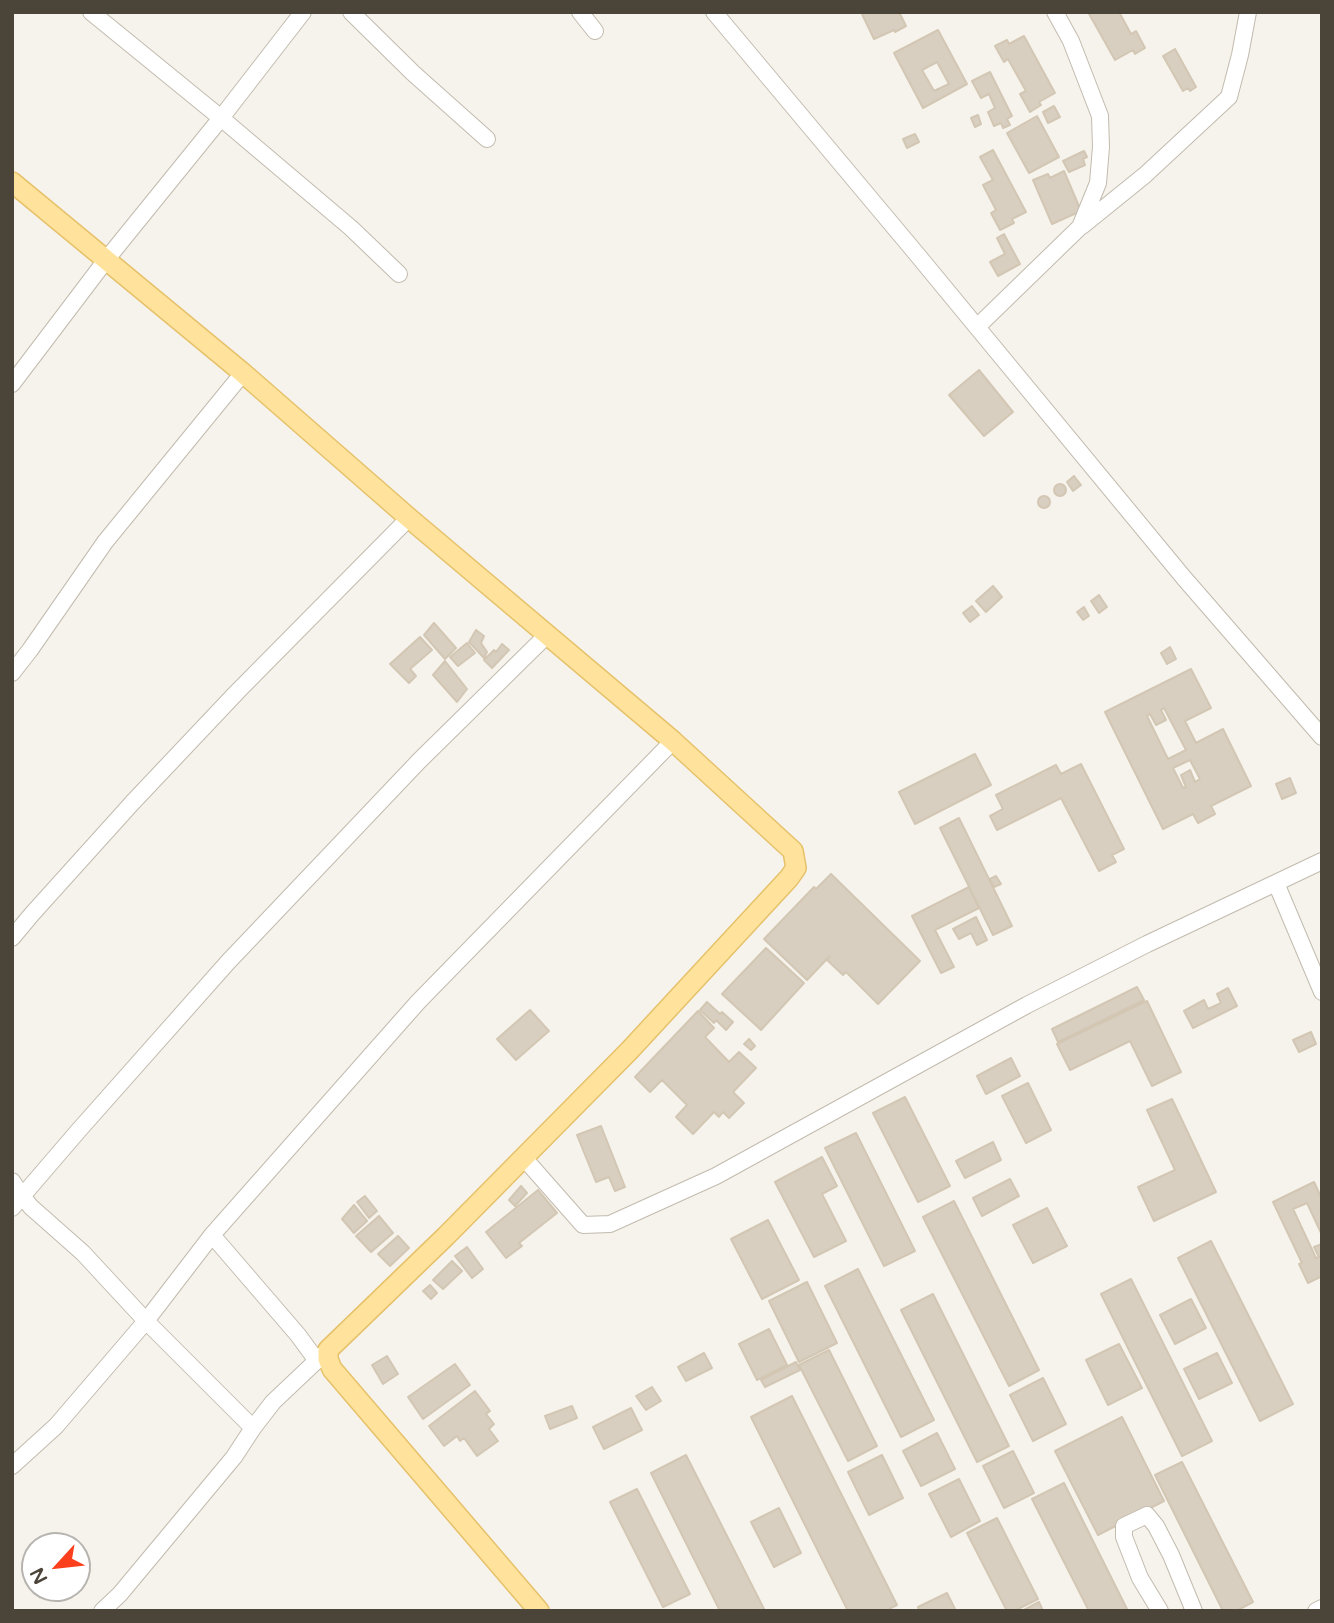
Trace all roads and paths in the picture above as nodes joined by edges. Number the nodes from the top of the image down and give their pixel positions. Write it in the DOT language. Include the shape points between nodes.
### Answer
graph roads {
  1 [pos="91,12"];
  2 [pos="303,12"];
  3 [pos="351,12"];
  4 [pos="580,12"];
  5 [pos="714,12"];
  6 [pos="1055,12"];
  7 [pos="1248,12"];
  8 [pos="595,31"];
  9 [pos="221,118"];
  10 [pos="486,139"];
  11 [pos="12,181"];
  12 [pos="1080,227"];
  13 [pos="106,260"];
  14 [pos="399,274"];
  15 [pos="978,327"];
  16 [pos="243,373"];
  17 [pos="12,384"];
  18 [pos="410,518"];
  19 [pos="547,635"];
  20 [pos="12,673"];
  21 [pos="1322,737"];
  22 [pos="673,741"];
  23 [pos="1322,861"];
  24 [pos="1276,883"];
  25 [pos="12,938"];
  26 [pos="1322,992"];
  27 [pos="524,1157"];
  28 [pos="12,1181"];
  29 [pos="17,1202"];
  30 [pos="212,1235"];
  31 [pos="146,1321"];
  32 [pos="323,1355"];
  33 [pos="253,1428"];
  34 [pos="12,1466"];
  35 [pos="1322,1608"];
  36 [pos="102,1611"];
  37 [pos="539,1611"];
  38 [pos="1160,1611"];
  39 [pos="1194,1611"];
  40 [pos="1316,1611"];
  1 -- 9 [label="street"];
  2 -- 9 [label="street"];
  3 -- 10 [label="street"];
  4 -- 8 [label="street"];
  5 -- 15 [label="street"];
  6 -- 12 [label="street" via="1100,116 1098,183"];
  7 -- 12 [label="street" via="1229,97"];
  9 -- 13 [label="street"];
  9 -- 14 [label="street"];
  11 -- 13 [label="main road"];
  12 -- 15 [label="street"];
  13 -- 16 [label="main road"];
  13 -- 17 [label="street"];
  15 -- 21 [label="street" via="1184,578"];
  16 -- 18 [label="main road"];
  16 -- 20 [label="street" via="105,542"];
  18 -- 19 [label="main road"];
  18 -- 25 [label="street" via="237,692"];
  19 -- 22 [label="main road"];
  19 -- 29 [label="street" via="419,761 228,962"];
  22 -- 27 [label="main road" via="793,851 796,867 629,1051"];
  22 -- 30 [label="street" via="418,1002"];
  23 -- 24 [label="street"];
  24 -- 26 [label="street"];
  24 -- 27 [label="street" via="1027,1005 716,1175 610,1224 583,1225"];
  27 -- 32 [label="main road"];
  28 -- 29 [label="street"];
  29 -- 31 [label="street" via="32,1207 83,1253"];
  30 -- 31 [label="street"];
  30 -- 32 [label="street" via="298,1335"];
  31 -- 33 [label="street"];
  31 -- 34 [label="street" via="56,1426"];
  32 -- 33 [label="street" via="273,1402"];
  32 -- 37 [label="main road"];
  33 -- 36 [label="street" via="204,1494"];
  35 -- 40 [label="street"];
  38 -- 39 [label="street" via="1140,1578 1124,1537 1124,1526 1147,1516 1171,1555"];
}
